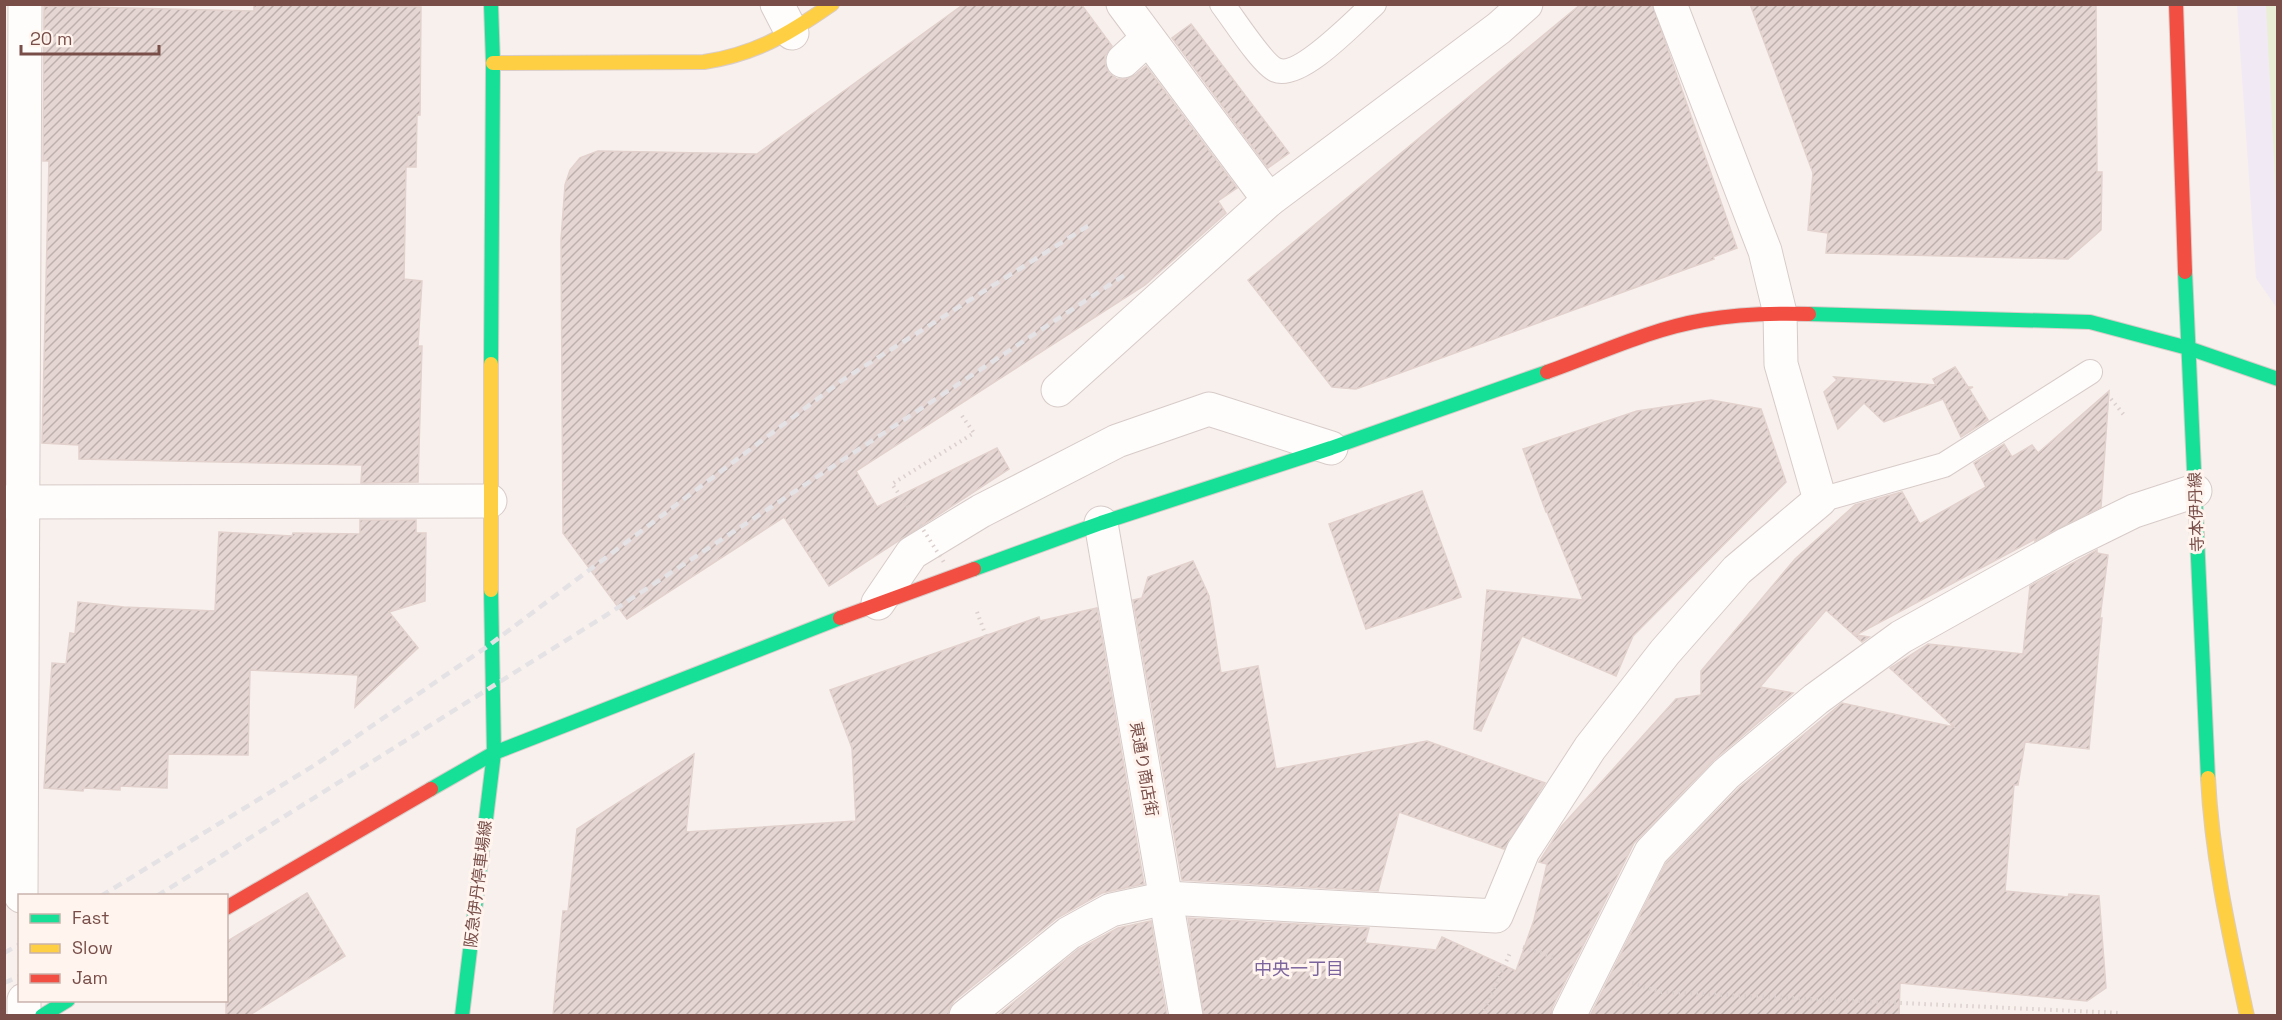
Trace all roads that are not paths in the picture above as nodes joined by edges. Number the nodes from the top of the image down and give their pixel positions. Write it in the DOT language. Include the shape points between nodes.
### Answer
graph roads {
  1 [pos="25,4"];
  2 [pos="491,4"];
  3 [pos="832,4"];
  4 [pos="1123,4"];
  5 [pos="1222,4"];
  6 [pos="1374,4"];
  7 [pos="1526,4"];
  8 [pos="1670,4"];
  9 [pos="2176,4"];
  10 [pos="784,19"];
  11 [pos="1147,39"];
  12 [pos="1123,60"];
  13 [pos="493,63"];
  14 [pos="1269,200"];
  15 [pos="1780,313"];
  16 [pos="2188,348"];
  17 [pos="2090,372"];
  18 [pos="2277,379"];
  19 [pos="1058,390"];
  20 [pos="1331,448"];
  21 [pos="2195,491"];
  22 [pos="1820,500"];
  23 [pos="490,501"];
  24 [pos="13,502"];
  25 [pos="1101,523"];
  26 [pos="878,603"];
  27 [pos="494,753"];
  28 [pos="21,894"];
  29 [pos="1166,898"];
  30 [pos="228,907"];
  31 [pos="65,1002"];
  32 [pos="42,1016"];
  33 [pos="462,1016"];
  34 [pos="966,1016"];
  35 [pos="1186,1016"];
  36 [pos="1569,1016"];
  37 [pos="2247,1016"];
  1 -- 24 [label="street"];
  2 -- 13 [label="street, 阪急伊丹停車場線"];
  3 -- 10 [label="street"];
  4 -- 11 [label="street"];
  5 -- 6 [label="lane" via="1263,59 1275,70 1291,71 1305,64"];
  7 -- 14 [label="street"];
  8 -- 15 [label="street" via="1766,251"];
  9 -- 16 [label="street, 寺本伊丹線"];
  10 -- 13 [label="street" via="761,49 732,58 704,62"];
  11 -- 12 [label="street"];
  11 -- 14 [label="street"];
  13 -- 23 [label="street, 阪急伊丹停車場線"];
  14 -- 19 [label="street"];
  15 -- 16 [label="street" via="2090,321"];
  15 -- 20 [label="street" via="1704,320 1662,331"];
  15 -- 22 [label="street" via="1781,364"];
  16 -- 18 [label="street"];
  16 -- 21 [label="street, 寺本伊丹線"];
  17 -- 22 [label="lane" via="1944,465"];
  20 -- 25 [label="street"];
  20 -- 26 [label="street" via="1209,409 1168,423 1118,441 981,511 922,547 912,554"];
  21 -- 36 [label="street" via="2134,511 1901,637 1816,699 1726,774 1651,852"];
  21 -- 37 [label="street, 寺本伊丹線" via="2210,816 2222,902"];
  22 -- 29 [label="street" via="1737,570 1665,652 1597,739 1523,851 1496,916"];
  23 -- 24 [label="street"];
  23 -- 27 [label="street, 阪急伊丹停車場線"];
  24 -- 28 [label="street"];
  25 -- 26 [label="street"];
  25 -- 29 [label="street, 東通り商店街"];
  26 -- 27 [label="street"];
  27 -- 30 [label="street"];
  27 -- 33 [label="street, 阪急伊丹停車場線"];
  29 -- 34 [label="street" via="1111,910 1069,933"];
  29 -- 35 [label="street, 東通り商店街"];
  31 -- 32 [label="street"];
}
